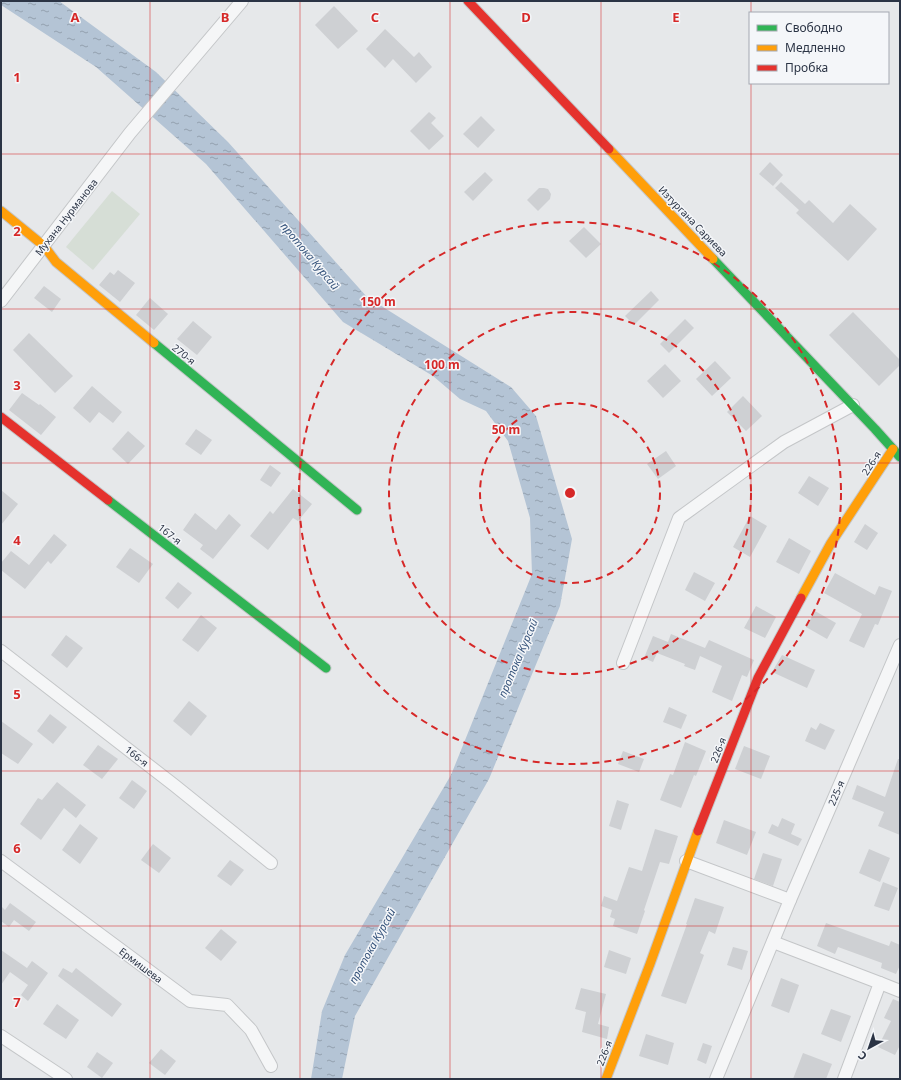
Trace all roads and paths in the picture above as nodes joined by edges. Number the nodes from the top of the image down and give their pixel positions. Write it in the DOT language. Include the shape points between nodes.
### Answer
graph roads {
  1 [pos="242,1"];
  2 [pos="468,1"];
  3 [pos="1,211"];
  4 [pos="44,246"];
  5 [pos="1,301"];
  6 [pos="853,405"];
  7 [pos="1,417"];
  8 [pos="893,449"];
  9 [pos="900,457"];
  10 [pos="357,510"];
  11 [pos="900,645"];
  12 [pos="1,651"];
  13 [pos="622,663"];
  14 [pos="326,668"];
  15 [pos="1,861"];
  16 [pos="686,861"];
  17 [pos="271,863"];
  18 [pos="790,900"];
  19 [pos="773,942"];
  20 [pos="880,984"];
  21 [pos="900,991"];
  22 [pos="2,1038"];
  23 [pos="271,1066"];
  24 [pos="66,1079"];
  25 [pos="606,1079"];
  26 [pos="716,1079"];
  27 [pos="844,1079"];
  1 -- 4 [label="street, Мухана Нурманова" via="130,133"];
  2 -- 6 [label="street, Изтургана Сариева"];
  3 -- 4 [label="street, 270-я"];
  4 -- 5 [label="street, Мухана Нурманова"];
  4 -- 10 [label="street, 270-я" via="56,262"];
  6 -- 8 [label="street, Изтургана Сариева"];
  6 -- 13 [label="street" via="784,442 679,518"];
  7 -- 14 [label="street, 167-я"];
  8 -- 9 [label="street, Изтургана Сариева"];
  8 -- 16 [label="street, 226-я" via="831,543 758,678"];
  11 -- 18 [label="street, 225-я"];
  12 -- 17 [label="street, 166-я"];
  15 -- 23 [label="street, Ермишева" via="190,1001 227,1005 251,1030"];
  16 -- 18 [label="street"];
  16 -- 25 [label="street, 226-я"];
  18 -- 19 [label="street, 225-я"];
  19 -- 20 [label="street"];
  19 -- 26 [label="street, 225-я"];
  20 -- 21 [label="street"];
  20 -- 27 [label="street"];
  22 -- 24 [label="street"];
}
